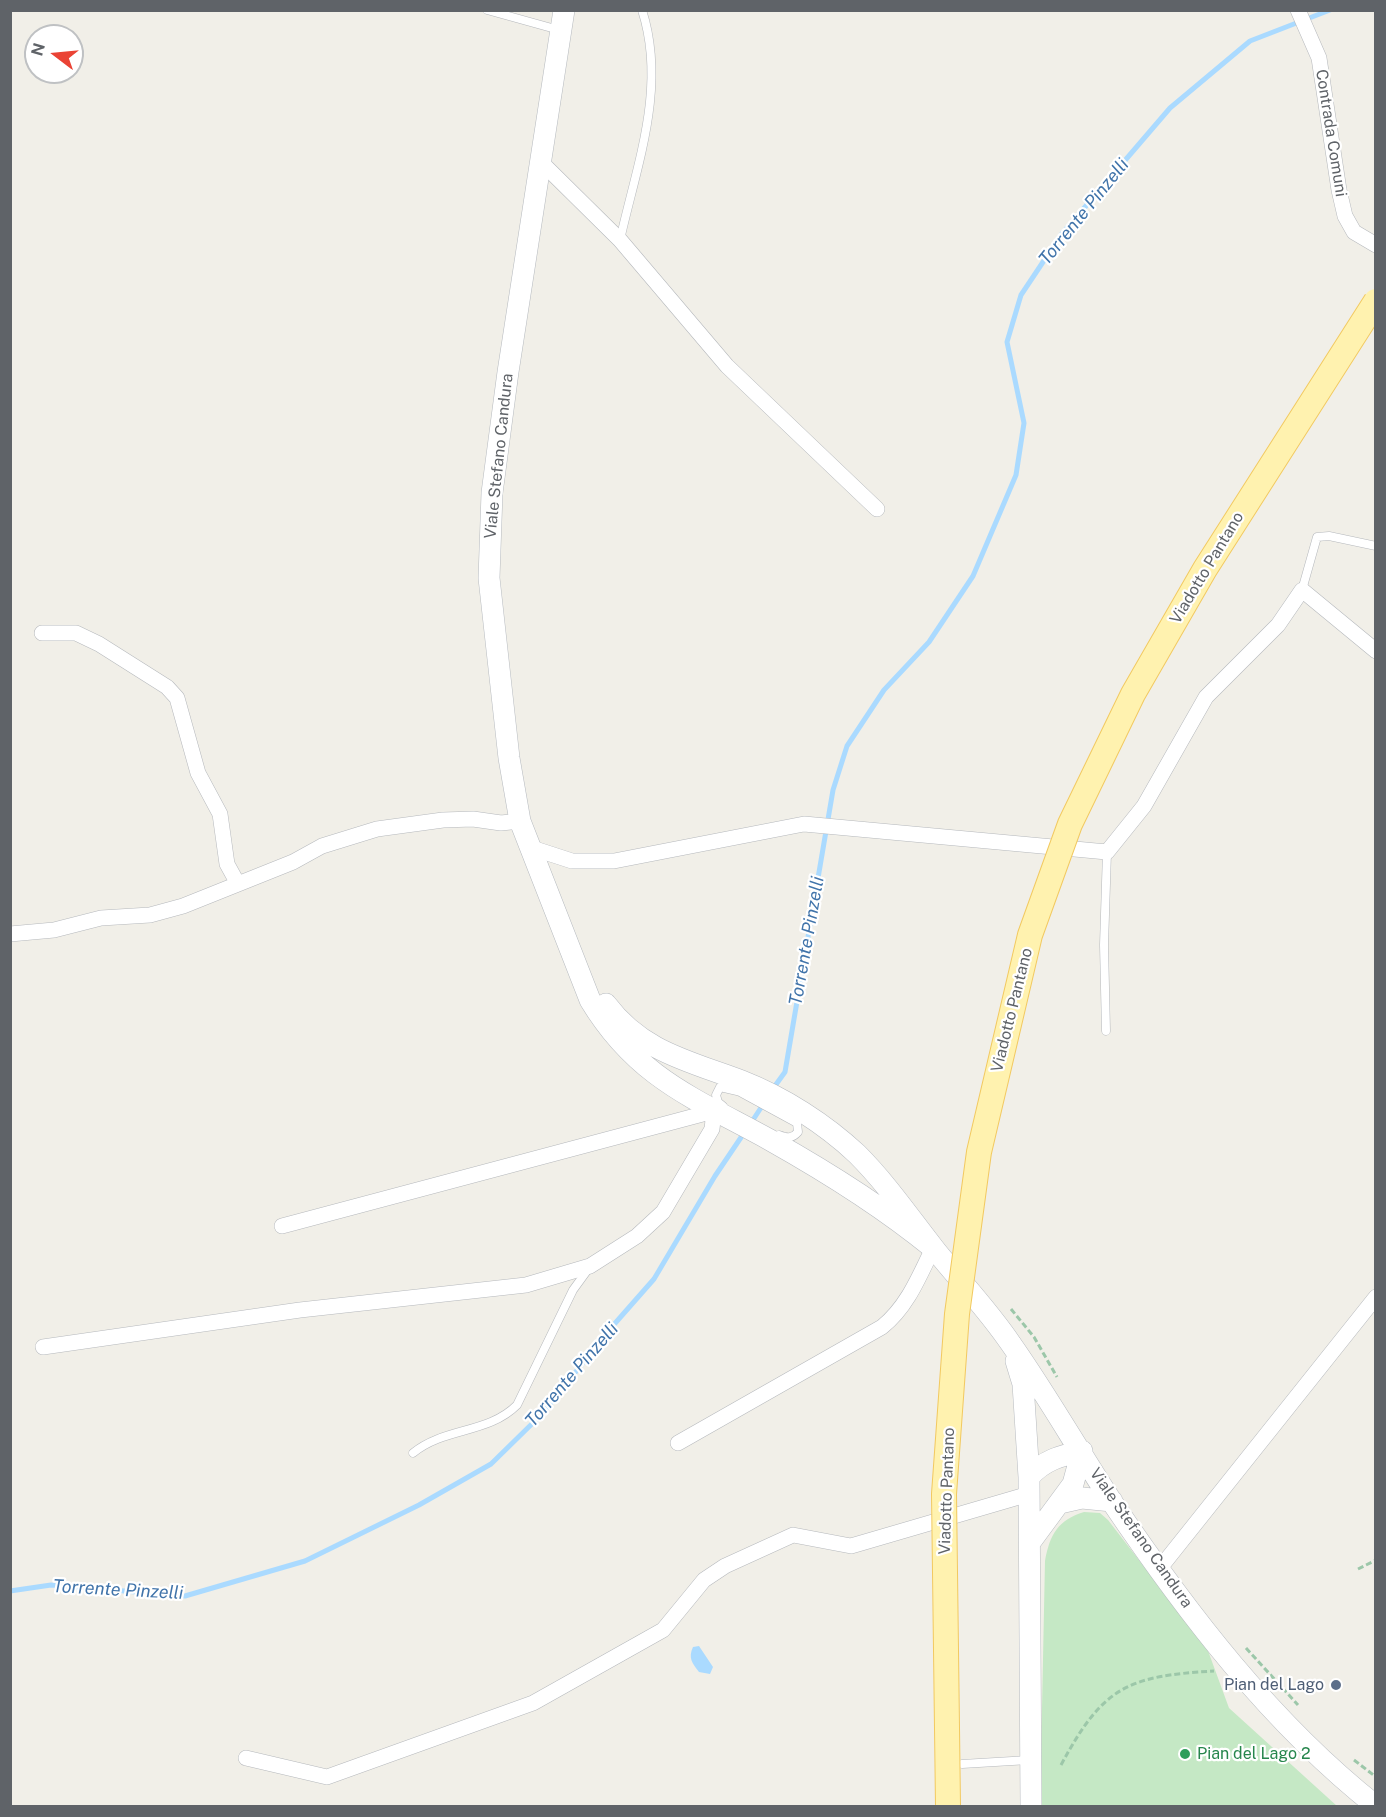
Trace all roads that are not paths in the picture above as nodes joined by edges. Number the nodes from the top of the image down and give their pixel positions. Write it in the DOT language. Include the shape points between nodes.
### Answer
graph roads {
  1 [pos="487,10"];
  2 [pos="642,10"];
  3 [pos="1298,10"];
  4 [pos="562,21"];
  5 [pos="540,161"];
  6 [pos="620,240"];
  7 [pos="1376,245"];
  8 [pos="1376,301"];
  9 [pos="877,509"];
  10 [pos="1376,546"];
  11 [pos="1302,590"];
  12 [pos="42,633"];
  13 [pos="1376,651"];
  14 [pos="520,821"];
  15 [pos="529,847"];
  16 [pos="1107,852"];
  17 [pos="237,884"];
  18 [pos="10,934"];
  19 [pos="577,966"];
  20 [pos="1107,1031"];
  21 [pos="748,1090"];
  22 [pos="781,1107"];
  23 [pos="748,1124"];
  24 [pos="282,1226"];
  25 [pos="933,1248"];
  26 [pos="590,1266"];
  27 [pos="1376,1297"];
  28 [pos="1010,1341"];
  29 [pos="43,1347"];
  30 [pos="678,1443"];
  31 [pos="1082,1451"];
  32 [pos="413,1453"];
  33 [pos="1029,1485"];
  34 [pos="1112,1501"];
  35 [pos="1060,1503"];
  36 [pos="1031,1541"];
  37 [pos="1160,1568"];
  38 [pos="246,1758"];
  39 [pos="1031,1760"];
  40 [pos="962,1764"];
  41 [pos="948,1806"];
  42 [pos="1031,1806"];
  43 [pos="1376,1806"];
  1 -- 4 [label="lane"];
  2 -- 6 [label="lane" via="653,57 652,100"];
  3 -- 7 [label="street, Contrada Comuni" via="1319,58 1345,216 1354,232"];
  4 -- 5 [label="main road, Viale Stefano Candura"];
  5 -- 6 [label="street"];
  5 -- 14 [label="main road, Viale Stefano Candura" via="508,372 490,531 492,614"];
  6 -- 9 [label="street" via="727,366"];
  8 -- 41 [label="main road, Viadotto Pantano, bridge" via="1205,569 1132,694 1070,824 1030,935 979,1152 957,1314 944,1494"];
  10 -- 11 [label="lane" via="1317,537"];
  11 -- 13 [label="street"];
  11 -- 16 [label="street" via="1278,625 1206,697 1144,806"];
  12 -- 17 [label="street" via="76,633 99,644 167,687 177,698 198,773 220,814 227,864"];
  14 -- 15 [label="main road, Viale Stefano Candura"];
  14 -- 17 [label="street" via="443,820 377,829 322,846"];
  15 -- 16 [label="street" via="572,861 614,861 804,824"];
  15 -- 19 [label="main road, Viale Stefano Candura"];
  16 -- 20 [label="lane"];
  17 -- 18 [label="street" via="150,915 100,918 54,930"];
  19 -- 21 [label="main road, Viale Stefano Candura" via="616,1017 650,1046"];
  19 -- 23 [label="main road, Viale Stefano Candura" via="601,1017 659,1079"];
  21 -- 22 [label="main road, Viale Stefano Candura"];
  21 -- 23 [label="lane" via="720,1087 716,1095 718,1102"];
  22 -- 23 [label="lane" via="797,1123 798,1132 788,1138"];
  22 -- 25 [label="main road, Viale Stefano Candura" via="812,1118 854,1151 884,1182"];
  23 -- 24 [label="street"];
  23 -- 25 [label="main road, Viale Stefano Candura" via="870,1201"];
  23 -- 26 [label="street" via="712,1129 663,1212 637,1236"];
  25 -- 28 [label="main road, Viale Stefano Candura"];
  25 -- 30 [label="street" via="897,1315 882,1327"];
  26 -- 29 [label="street" via="526,1285 300,1310"];
  26 -- 32 [label="lane" via="573,1290 517,1405 505,1417 488,1425 444,1435"];
  27 -- 37 [label="street"];
  28 -- 31 [label="main road, Viale Stefano Candura"];
  28 -- 33 [label="main road" via="1023,1384"];
  31 -- 33 [label="main road" via="1040,1465"];
  31 -- 34 [label="main road, Viale Stefano Candura"];
  31 -- 35 [label="main road" via="1073,1484"];
  33 -- 36 [label="main road"];
  33 -- 38 [label="street" via="851,1546 793,1535 704,1580 663,1630 533,1703 327,1777"];
  34 -- 35 [label="main road" via="1082,1498"];
  34 -- 37 [label="main road, Viale Stefano Candura"];
  35 -- 36 [label="main road"];
  36 -- 39 [label="main road"];
  37 -- 43 [label="main road, Viale Stefano Candura" via="1270,1708"];
  39 -- 40 [label="lane"];
  39 -- 42 [label="main road"];
}
